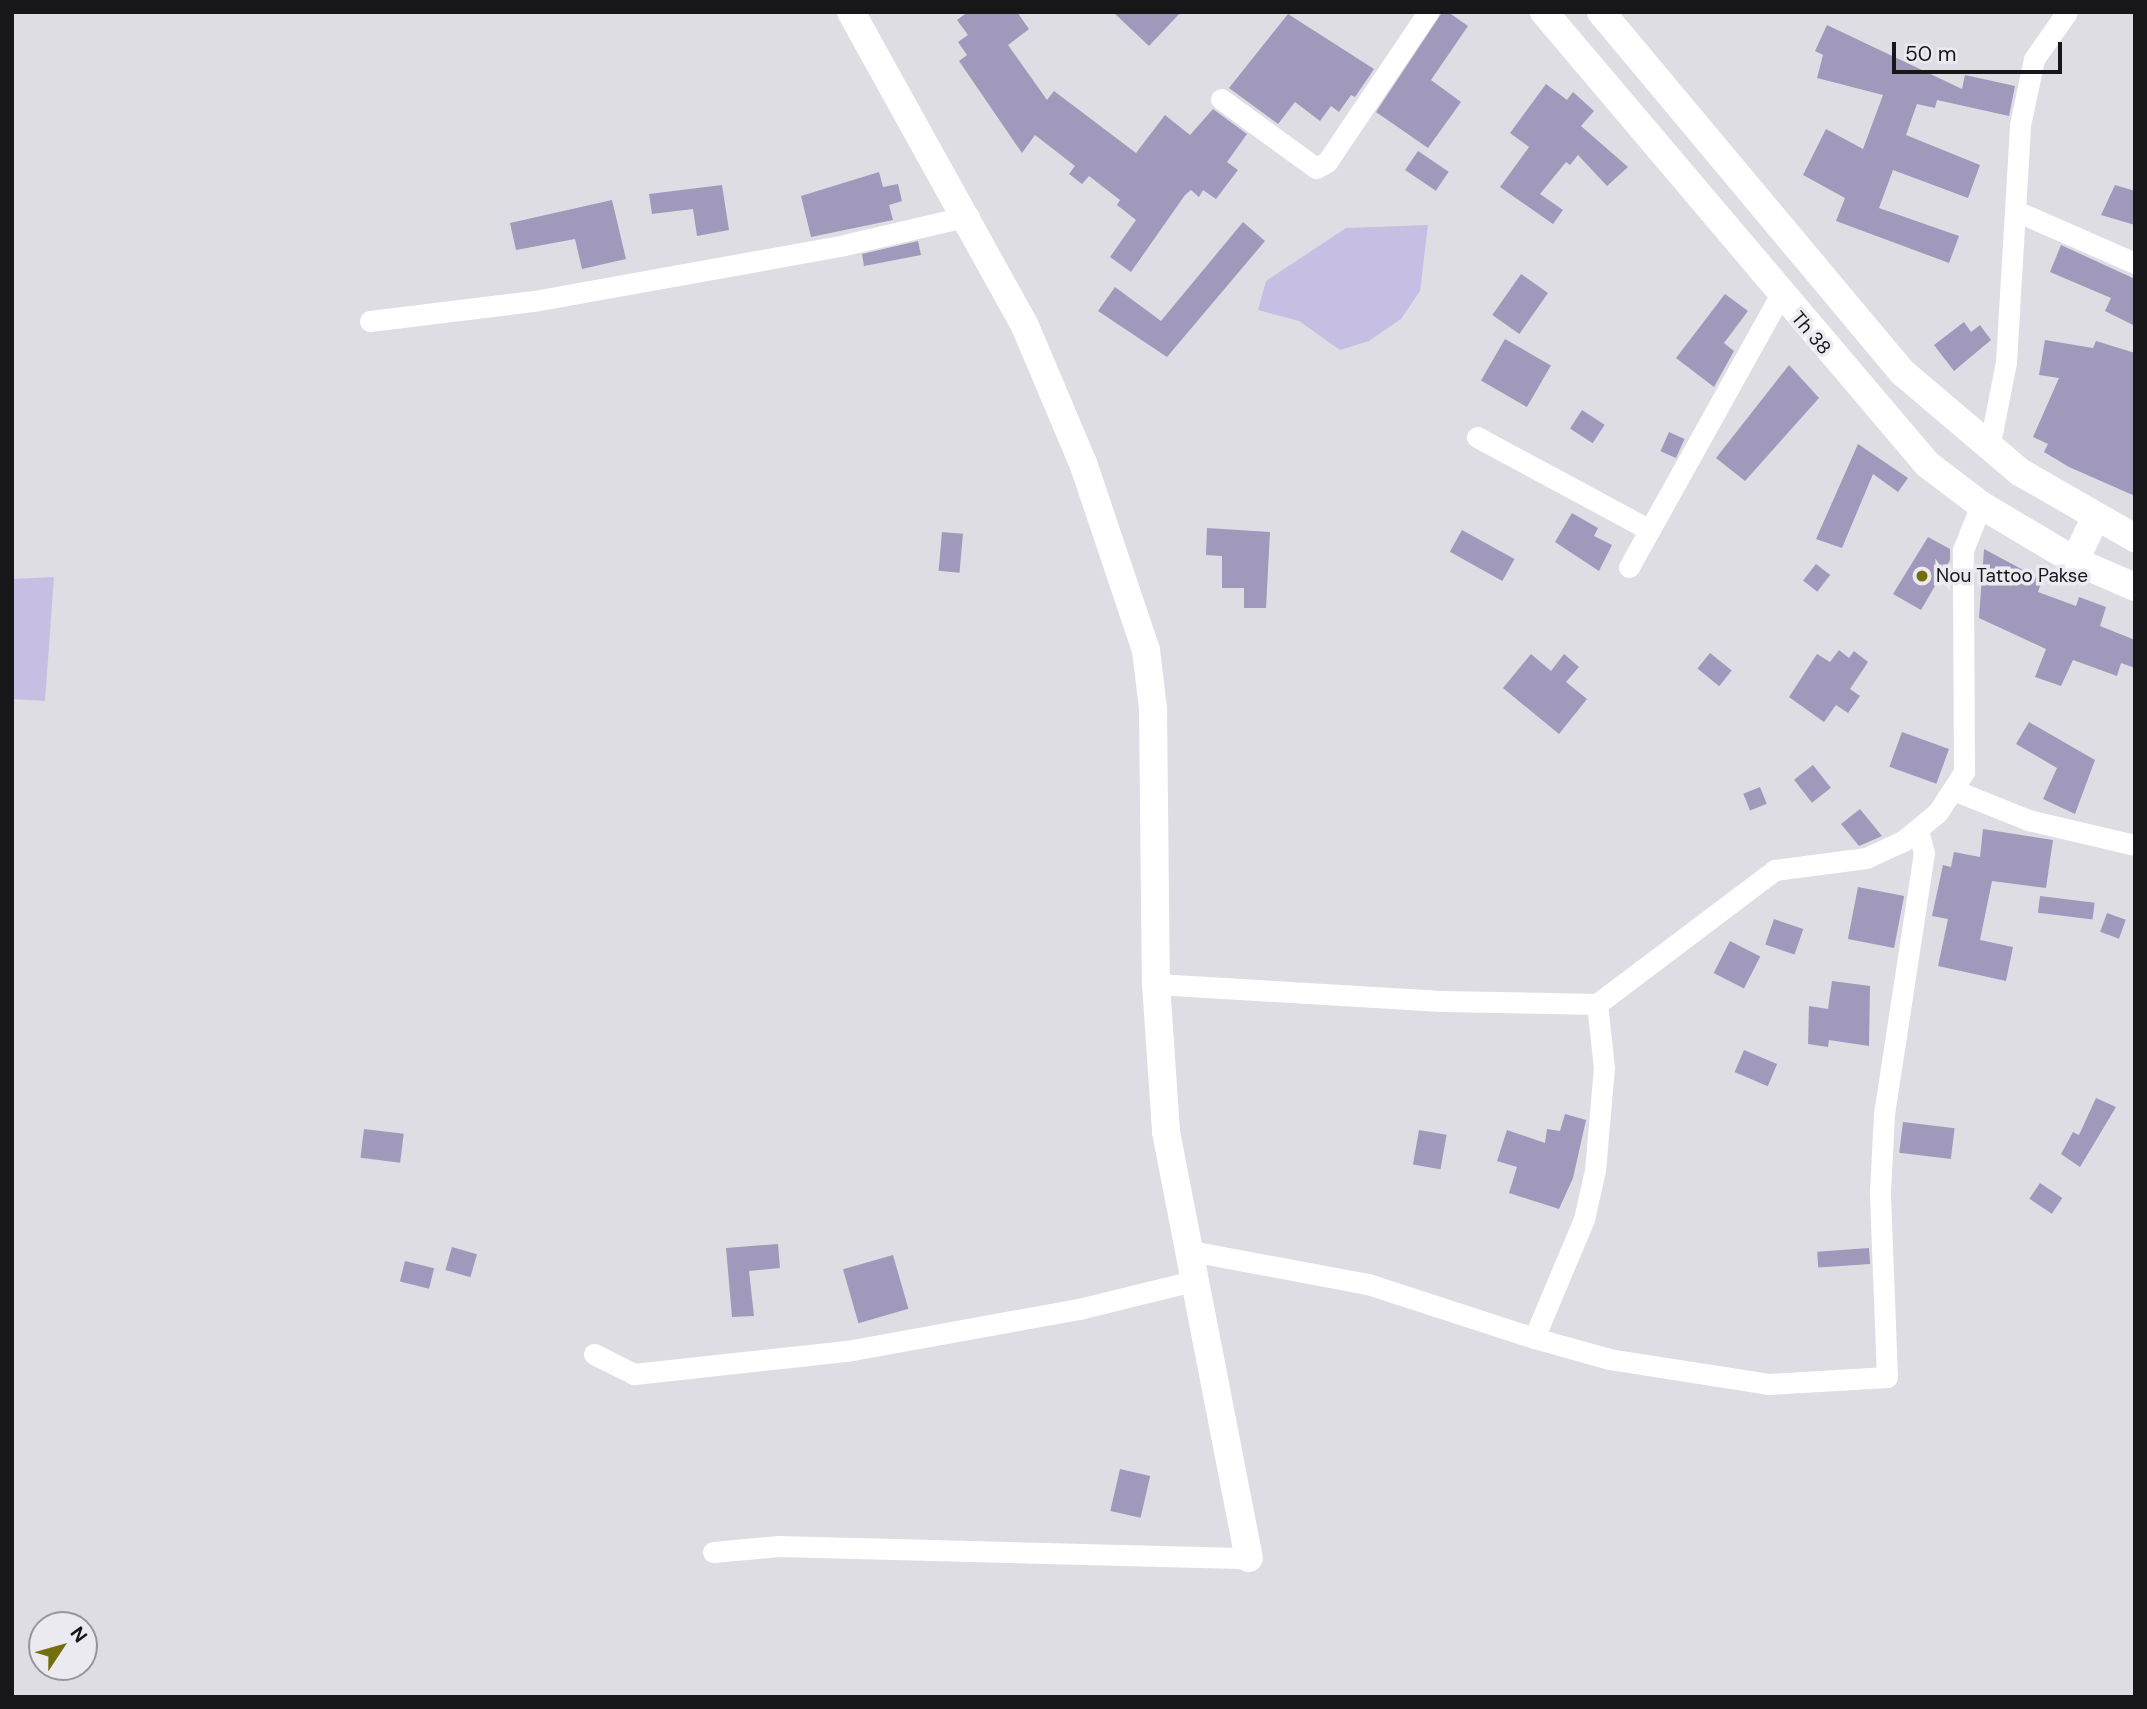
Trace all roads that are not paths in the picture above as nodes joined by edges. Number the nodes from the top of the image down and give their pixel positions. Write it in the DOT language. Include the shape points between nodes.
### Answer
graph roads {
  1 [pos="851,12"];
  2 [pos="1428,12"];
  3 [pos="1601,12"];
  4 [pos="2067,12"];
  5 [pos="1545,13"];
  6 [pos="1221,99"];
  7 [pos="2016,211"];
  8 [pos="969,216"];
  9 [pos="2135,262"];
  10 [pos="1780,296"];
  11 [pos="370,321"];
  12 [pos="1477,438"];
  13 [pos="1989,448"];
  14 [pos="1981,505"];
  15 [pos="2095,518"];
  16 [pos="1650,530"];
  17 [pos="2135,538"];
  18 [pos="2075,561"];
  19 [pos="1629,567"];
  20 [pos="2135,587"];
  21 [pos="1956,791"];
  22 [pos="1918,830"];
  23 [pos="2135,845"];
  24 [pos="1156,984"];
  25 [pos="1598,1004"];
  26 [pos="1191,1251"];
  27 [pos="1197,1280"];
  28 [pos="1534,1338"];
  29 [pos="594,1354"];
  30 [pos="713,1552"];
  31 [pos="1249,1558"];
  1 -- 8 [label="street"];
  2 -- 6 [label="street" via="1327,162 1316,167"];
  3 -- 13 [label="street" via="1902,372"];
  4 -- 7 [label="street" via="2034,59 2021,125"];
  5 -- 10 [label="street, Th 38"];
  7 -- 9 [label="street"];
  7 -- 13 [label="street" via="2006,362"];
  8 -- 11 [label="street" via="844,245 534,302"];
  8 -- 24 [label="street" via="1025,326 1083,463 1146,650 1153,709"];
  10 -- 14 [label="street, Th 38" via="1927,464"];
  10 -- 16 [label="street"];
  12 -- 16 [label="street"];
  13 -- 15 [label="street"];
  14 -- 18 [label="street, Th 38"];
  14 -- 21 [label="street" via="1963,550 1968,725 1964,772"];
  15 -- 17 [label="street"];
  15 -- 18 [label="street"];
  16 -- 19 [label="street"];
  18 -- 20 [label="street, Th 38"];
  21 -- 22 [label="street"];
  21 -- 23 [label="street" via="2028,820"];
  22 -- 25 [label="street" via="1867,858 1775,870"];
  22 -- 28 [label="street" via="1924,853 1881,1165 1887,1377 1768,1384 1609,1359"];
  24 -- 25 [label="street" via="1441,1001"];
  24 -- 26 [label="street" via="1166,1132"];
  25 -- 28 [label="street" via="1604,1068 1595,1170 1584,1219"];
  26 -- 27 [label="street"];
  26 -- 28 [label="street" via="1368,1284"];
  27 -- 29 [label="street" via="1079,1309 847,1351 634,1374"];
  27 -- 31 [label="street"];
  30 -- 31 [label="street" via="779,1546"];
}
